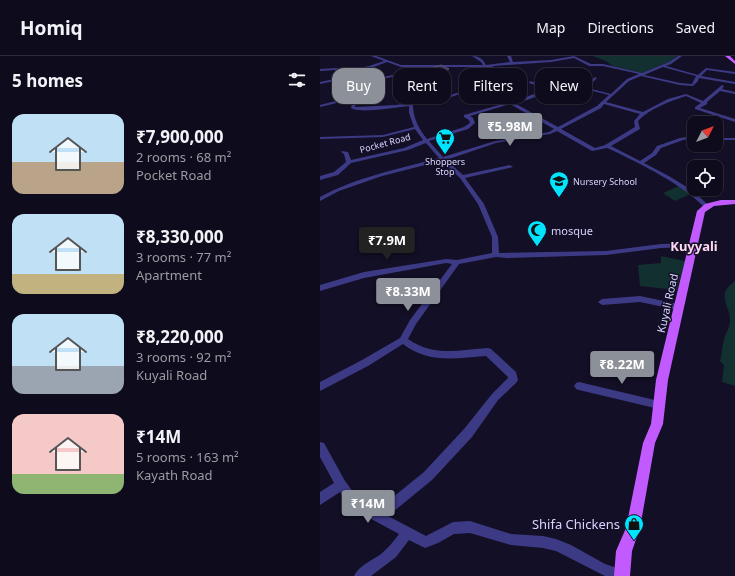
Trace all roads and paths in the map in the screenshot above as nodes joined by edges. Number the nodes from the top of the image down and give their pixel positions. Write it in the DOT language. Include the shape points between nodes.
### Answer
graph roads {
  1 [pos="373,56"];
  2 [pos="474,56"];
  3 [pos="509,56"];
  4 [pos="569,56"];
  5 [pos="680,56"];
  6 [pos="727,56"];
  7 [pos="387,61"];
  8 [pos="512,63"];
  9 [pos="735,64"];
  10 [pos="420,65"];
  11 [pos="447,66"];
  12 [pos="485,66"];
  13 [pos="491,66"];
  14 [pos="662,66"];
  15 [pos="365,68"];
  16 [pos="421,68"];
  17 [pos="441,68"];
  18 [pos="332,69"];
  19 [pos="320,70"];
  20 [pos="735,73"];
  21 [pos="641,74"];
  22 [pos="393,76"];
  23 [pos="699,76"];
  24 [pos="385,78"];
  25 [pos="595,78"];
  26 [pos="592,80"];
  27 [pos="332,81"];
  28 [pos="530,82"];
  29 [pos="727,82"];
  30 [pos="320,83"];
  31 [pos="735,83"];
  32 [pos="535,84"];
  33 [pos="592,90"];
  34 [pos="719,90"];
  35 [pos="735,92"];
  36 [pos="612,95"];
  37 [pos="332,103"];
  38 [pos="604,103"];
  39 [pos="705,103"];
  40 [pos="354,104"];
  41 [pos="402,104"];
  42 [pos="411,104"];
  43 [pos="512,104"];
  44 [pos="320,106"];
  45 [pos="643,113"];
  46 [pos="725,118"];
  47 [pos="735,121"];
  48 [pos="418,127"];
  49 [pos="557,129"];
  50 [pos="320,138"];
  51 [pos="687,138"];
  52 [pos="723,139"];
  53 [pos="735,139"];
  54 [pos="426,140"];
  55 [pos="607,146"];
  56 [pos="344,152"];
  57 [pos="442,159"];
  58 [pos="349,162"];
  59 [pos="642,162"];
  60 [pos="510,167"];
  61 [pos="462,177"];
  62 [pos="320,178"];
  63 [pos="320,199"];
  64 [pos="735,202"];
  65 [pos="706,206"];
  66 [pos="693,245"];
  67 [pos="496,255"];
  68 [pos="457,262"];
  69 [pos="320,288"];
  70 [pos="602,302"];
  71 [pos="678,307"];
  72 [pos="403,340"];
  73 [pos="579,386"];
  74 [pos="320,387"];
  75 [pos="660,405"];
  76 [pos="320,446"];
  77 [pos="341,485"];
  78 [pos="320,499"];
  79 [pos="379,516"];
  80 [pos="407,533"];
  81 [pos="622,575"];
  82 [pos="360,576"];
  1 -- 7 [label="street"];
  2 -- 12 [label="street"];
  3 -- 8 [label="street"];
  4 -- 8 [label="street" via="554,60"];
  4 -- 21 [label="street" via="577,57 590,65 603,65"];
  5 -- 14 [label="street"];
  6 -- 9 [label="main road"];
  7 -- 10 [label="street" via="401,66"];
  7 -- 15 [label="street"];
  8 -- 13 [label="street"];
  10 -- 11 [label="street"];
  10 -- 16 [label="street"];
  11 -- 12 [label="street"];
  11 -- 17 [label="street"];
  12 -- 13 [label="street"];
  14 -- 21 [label="street"];
  14 -- 23 [label="street"];
  18 -- 19 [label="street"];
  20 -- 23 [label="street" via="706,69"];
  21 -- 23 [label="street" via="693,85"];
  21 -- 36 [label="street" via="626,81"];
  22 -- 24 [label="street"];
  23 -- 29 [label="street"];
  25 -- 26 [label="street"];
  27 -- 30 [label="street"];
  28 -- 32 [label="street"];
  29 -- 31 [label="street"];
  29 -- 34 [label="street"];
  33 -- 36 [label="street"];
  34 -- 35 [label="street"];
  34 -- 39 [label="street"];
  36 -- 38 [label="street"];
  37 -- 44 [label="street"];
  38 -- 45 [label="street"];
  38 -- 49 [label="street"];
  39 -- 45 [label="street" via="686,95"];
  39 -- 46 [label="street" via="697,108"];
  40 -- 41 [label="street" via="353,108 357,109"];
  42 -- 48 [label="street" via="411,113"];
  43 -- 49 [label="street"];
  43 -- 54 [label="street, Pocket Road" via="466,116 472,119 473,123 470,126"];
  45 -- 55 [label="street" via="636,122 638,128"];
  46 -- 47 [label="street"];
  48 -- 50 [label="street" via="383,136"];
  48 -- 54 [label="street"];
  49 -- 55 [label="street" via="594,150"];
  49 -- 57 [label="street" via="541,135 495,142"];
  51 -- 59 [label="street" via="659,147"];
  52 -- 53 [label="street"];
  54 -- 57 [label="street"];
  54 -- 58 [label="street, Pocket Road" via="393,152"];
  55 -- 59 [label="street"];
  56 -- 58 [label="street, Pocket Road"];
  57 -- 61 [label="street"];
  57 -- 63 [label="street" via="363,180"];
  58 -- 62 [label="street, Pocket Road" via="338,173"];
  59 -- 65 [label="street" via="676,181"];
  60 -- 61 [label="street"];
  61 -- 67 [label="street" via="481,204 497,245"];
  64 -- 65 [label="main road"];
  65 -- 66 [label="main road, Kuyali Road" via="701,211"];
  66 -- 67 [label="street" via="606,253"];
  66 -- 71 [label="main road, Kuyali Road"];
  67 -- 68 [label="street"];
  68 -- 69 [label="street" via="446,261 364,275"];
  68 -- 72 [label="street" via="413,322"];
  70 -- 71 [label="street" via="640,299"];
  71 -- 75 [label="main road, Kuyali Road" via="662,380"];
  72 -- 74 [label="street"];
  72 -- 79 [label="street" via="427,354 455,356 488,352 513,375 513,380 495,397 468,433 428,476"];
  73 -- 75 [label="street"];
  75 -- 81 [label="main road, Kuyali Road" via="657,424 649,443 633,528 624,551"];
  76 -- 77 [label="street"];
  77 -- 78 [label="street"];
  77 -- 79 [label="street" via="355,504"];
  79 -- 80 [label="street"];
  80 -- 81 [label="street" via="425,542 432,541 456,527 473,528 509,539 555,544 601,568"];
  80 -- 82 [label="street" via="398,547 385,559"];
}
